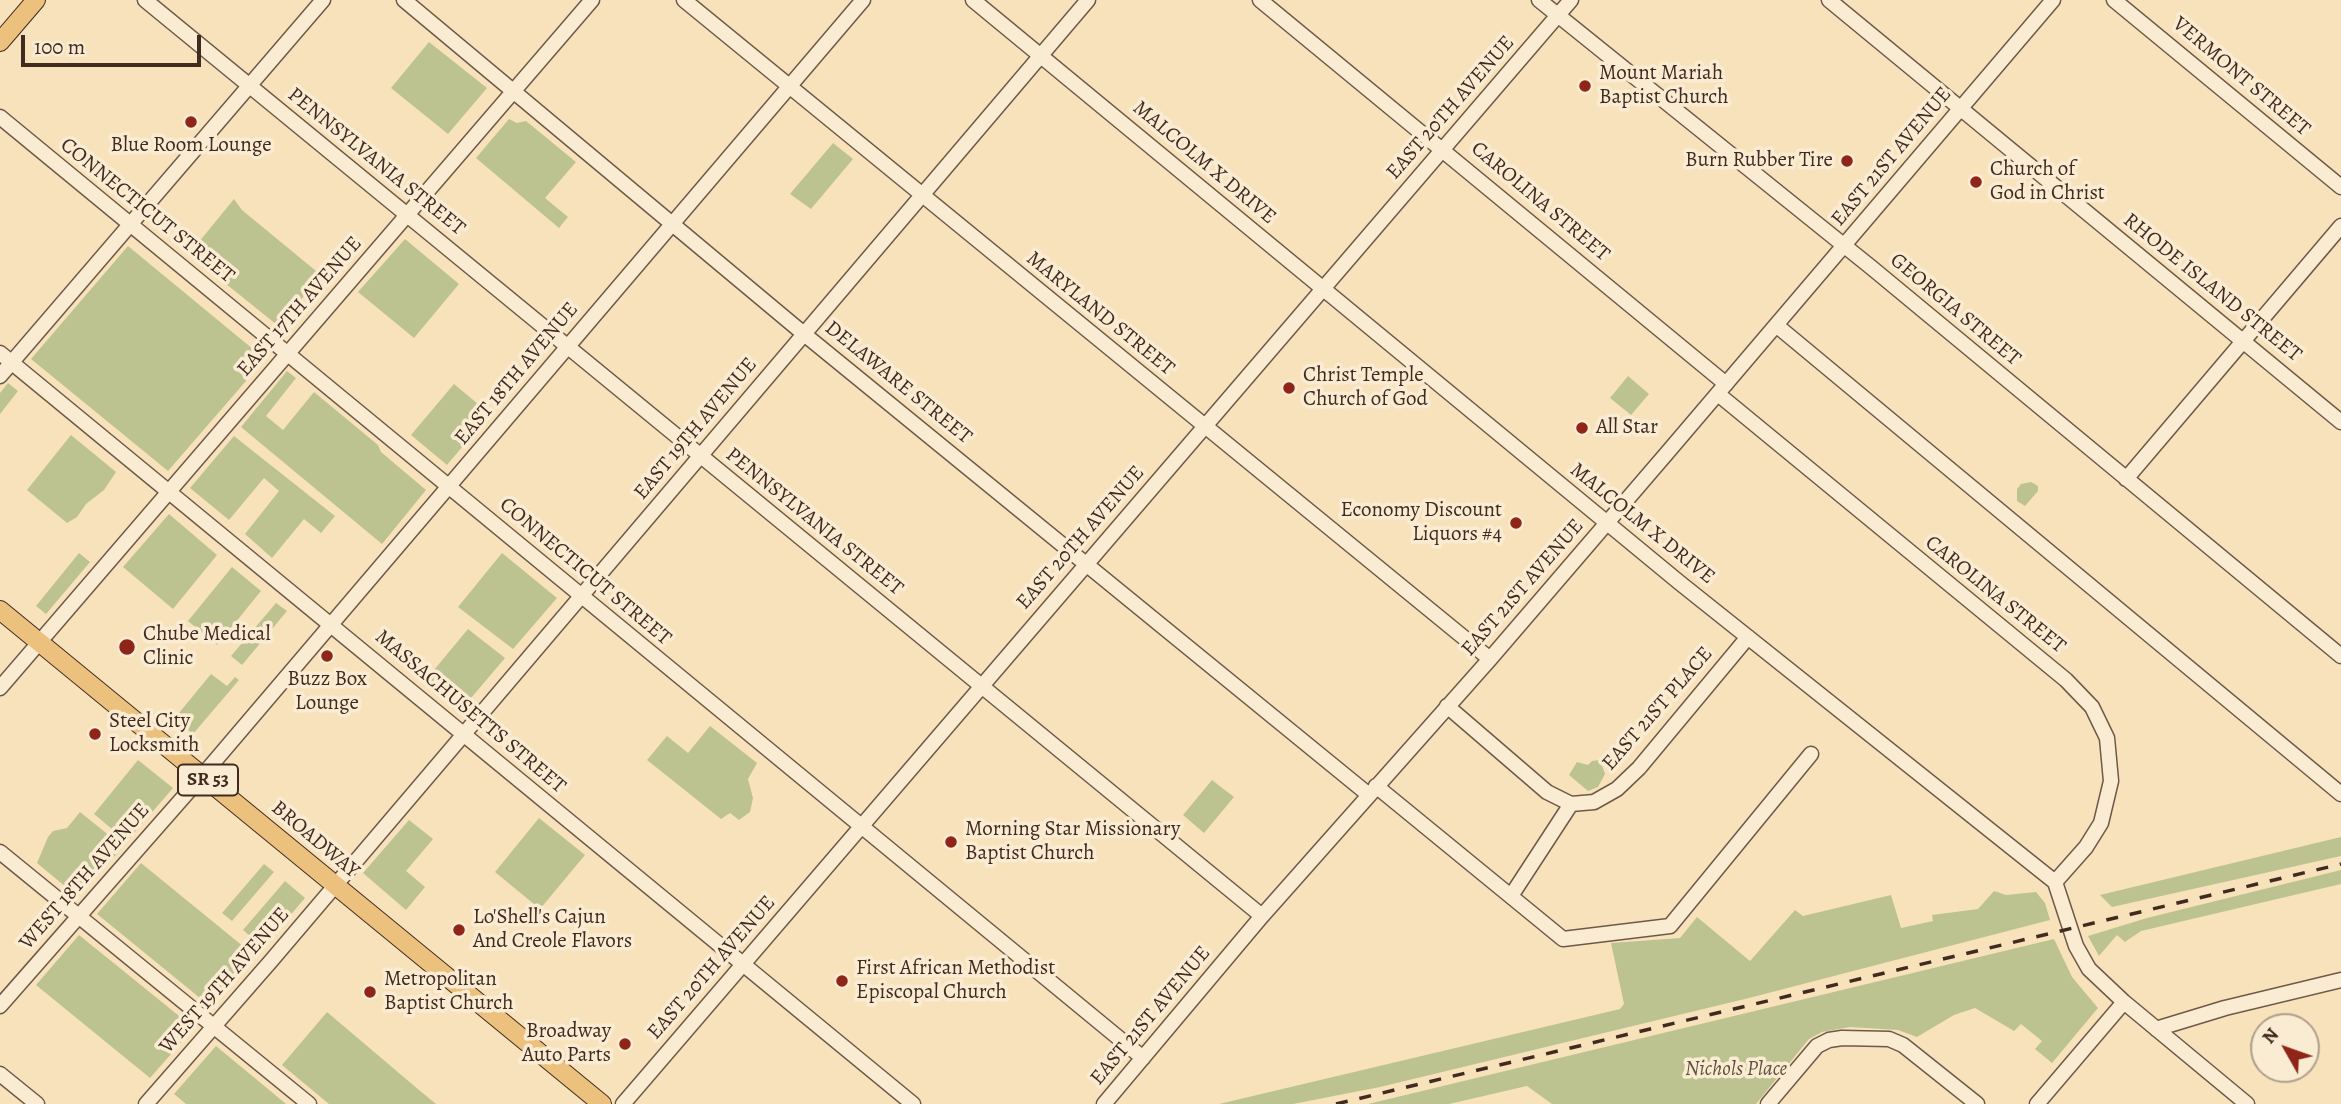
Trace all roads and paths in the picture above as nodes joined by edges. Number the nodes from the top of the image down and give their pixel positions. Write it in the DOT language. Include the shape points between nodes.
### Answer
graph roads {
  1 [pos="36,0"];
  2 [pos="145,0"];
  3 [pos="323,0"];
  4 [pos="404,0"];
  5 [pos="592,0"];
  6 [pos="684,0"];
  7 [pos="863,0"];
  8 [pos="973,0"];
  9 [pos="1088,0"];
  10 [pos="1261,0"];
  11 [pos="1539,0"];
  12 [pos="1572,0"];
  13 [pos="1829,0"];
  14 [pos="2053,0"];
  15 [pos="2114,0"];
  16 [pos="1558,16"];
  17 [pos="0,42"];
  18 [pos="1041,55"];
  19 [pos="249,86"];
  20 [pos="790,86"];
  21 [pos="514,90"];
  22 [pos="1961,109"];
  23 [pos="0,117"];
  24 [pos="1443,149"];
  25 [pos="2341,187"];
  26 [pos="922,195"];
  27 [pos="407,215"];
  28 [pos="130,224"];
  29 [pos="672,225"];
  30 [pos="2341,226"];
  31 [pos="1843,246"];
  32 [pos="1323,289"];
  33 [pos="1776,325"];
  34 [pos="804,334"];
  35 [pos="2244,342"];
  36 [pos="568,347"];
  37 [pos="287,354"];
  38 [pos="6,357"];
  39 [pos="0,376"];
  40 [pos="1722,389"];
  41 [pos="2341,422"];
  42 [pos="1205,427"];
  43 [pos="700,456"];
  44 [pos="2126,480"];
  45 [pos="449,487"];
  46 [pos="169,492"];
  47 [pos="1607,522"];
  48 [pos="1087,565"];
  49 [pos="581,597"];
  50 [pos="0,610"];
  51 [pos="331,625"];
  52 [pos="1748,637"];
  53 [pos="40,642"];
  54 [pos="2341,656"];
  55 [pos="1490,659"];
  56 [pos="982,686"];
  57 [pos="0,688"];
  58 [pos="1447,706"];
  59 [pos="463,735"];
  60 [pos="1811,754"];
  61 [pos="202,776"];
  62 [pos="1372,791"];
  63 [pos="2341,794"];
  64 [pos="1571,804"];
  65 [pos="862,827"];
  66 [pos="0,852"];
  67 [pos="2055,882"];
  68 [pos="335,886"];
  69 [pos="1511,896"];
  70 [pos="78,915"];
  71 [pos="1262,916"];
  72 [pos="743,964"];
  73 [pos="2341,980"];
  74 [pos="2123,1002"];
  75 [pos="0,1006"];
  76 [pos="213,1026"];
  77 [pos="2156,1028"];
  78 [pos="1143,1058"];
  79 [pos="0,1074"];
  80 [pos="37,1104"];
  81 [pos="146,1104"];
  82 [pos="309,1104"];
  83 [pos="602,1104"];
  84 [pos="623,1104"];
  85 [pos="913,1104"];
  86 [pos="1104,1104"];
  87 [pos="1768,1104"];
  88 [pos="1977,1104"];
  89 [pos="2037,1104"];
  90 [pos="2247,1104"];
  1 -- 17 [label="main road"];
  2 -- 19 [label="street, PENNSYLVANIA STREET"];
  3 -- 19 [label="street"];
  4 -- 21 [label="street, DELAWARE STREET"];
  5 -- 21 [label="street, EAST 17TH AVENUE"];
  6 -- 20 [label="street, MARYLAND STREET"];
  7 -- 20 [label="street, EAST 18TH AVENUE"];
  8 -- 18 [label="street, MALCOLM X DRIVE"];
  9 -- 18 [label="street, EAST 19TH AVENUE"];
  10 -- 24 [label="street, CAROLINA STREET"];
  11 -- 16 [label="street, GEORGIA STREET"];
  12 -- 16 [label="street, EAST 20TH AVENUE"];
  13 -- 22 [label="street, RHODE ISLAND STREET"];
  14 -- 22 [label="street, EAST 21ST AVENUE"];
  15 -- 25 [label="street, VERMONT STREET"];
  16 -- 24 [label="street, EAST 20TH AVENUE"];
  16 -- 31 [label="street, GEORGIA STREET"];
  18 -- 26 [label="street, EAST 19TH AVENUE"];
  18 -- 32 [label="street, MALCOLM X DRIVE"];
  19 -- 27 [label="street, PENNSYLVANIA STREET"];
  19 -- 28 [label="street"];
  20 -- 26 [label="street, MARYLAND STREET"];
  20 -- 29 [label="street, EAST 18TH AVENUE"];
  21 -- 27 [label="street, EAST 17TH AVENUE"];
  21 -- 29 [label="street, DELAWARE STREET"];
  22 -- 31 [label="street, EAST 21ST AVENUE"];
  22 -- 35 [label="street, RHODE ISLAND STREET"];
  23 -- 28 [label="street, CONNECTICUT STREET"];
  24 -- 32 [label="street, EAST 20TH AVENUE"];
  24 -- 40 [label="street, CAROLINA STREET"];
  26 -- 34 [label="street, EAST 19TH AVENUE"];
  26 -- 42 [label="street, MARYLAND STREET"];
  27 -- 36 [label="street, PENNSYLVANIA STREET"];
  27 -- 37 [label="street, EAST 17TH AVENUE"];
  28 -- 37 [label="street, CONNECTICUT STREET"];
  28 -- 38 [label="street"];
  29 -- 34 [label="street, DELAWARE STREET"];
  29 -- 36 [label="street, EAST 18TH AVENUE"];
  30 -- 35 [label="street"];
  31 -- 33 [label="street, EAST 21ST AVENUE"];
  31 -- 44 [label="street, GEORGIA STREET"];
  32 -- 42 [label="street, EAST 20TH AVENUE"];
  32 -- 47 [label="street, MALCOLM X DRIVE"];
  33 -- 40 [label="street, EAST 21ST AVENUE"];
  33 -- 63 [label="street"];
  34 -- 43 [label="street, EAST 19TH AVENUE"];
  34 -- 48 [label="street, DELAWARE STREET"];
  35 -- 41 [label="street, RHODE ISLAND STREET"];
  35 -- 44 [label="street"];
  36 -- 43 [label="street, PENNSYLVANIA STREET"];
  36 -- 45 [label="street, EAST 18TH AVENUE"];
  37 -- 45 [label="street, CONNECTICUT STREET"];
  37 -- 46 [label="street, EAST 17TH AVENUE"];
  38 -- 39 [label="street"];
  38 -- 46 [label="street, MASSACHUSETTS STREET"];
  40 -- 47 [label="street, EAST 21ST AVENUE"];
  40 -- 67 [label="street, CAROLINA STREET" via="2092,707 2107,738 2111,781 2101,823"];
  42 -- 48 [label="street, EAST 20TH AVENUE"];
  42 -- 55 [label="street, MARYLAND STREET"];
  43 -- 49 [label="street, EAST 19TH AVENUE"];
  43 -- 56 [label="street, PENNSYLVANIA STREET"];
  44 -- 54 [label="street, GEORGIA STREET"];
  45 -- 49 [label="street, CONNECTICUT STREET"];
  45 -- 51 [label="street, EAST 18TH AVENUE"];
  46 -- 51 [label="street, MASSACHUSETTS STREET"];
  46 -- 53 [label="street, EAST 17TH AVENUE"];
  47 -- 52 [label="street, MALCOLM X DRIVE"];
  47 -- 55 [label="street, EAST 21ST AVENUE"];
  48 -- 56 [label="street, EAST 20TH AVENUE"];
  48 -- 62 [label="street, DELAWARE STREET"];
  49 -- 59 [label="street, EAST 19TH AVENUE"];
  49 -- 65 [label="street, CONNECTICUT STREET"];
  50 -- 53 [label="main road, BROADWAY / SR 53"];
  51 -- 59 [label="street, MASSACHUSETTS STREET"];
  51 -- 61 [label="street, EAST 18TH AVENUE"];
  52 -- 64 [label="street, EAST 21ST PLACE" via="1617,789 1594,802"];
  52 -- 67 [label="street, MALCOLM X DRIVE"];
  53 -- 57 [label="street, EAST 17TH AVENUE"];
  53 -- 61 [label="main road, BROADWAY / SR 53"];
  55 -- 58 [label="street, EAST 21ST AVENUE"];
  56 -- 65 [label="street, EAST 20TH AVENUE"];
  56 -- 71 [label="street, PENNSYLVANIA STREET"];
  58 -- 62 [label="street, EAST 21ST AVENUE"];
  58 -- 64 [label="street" via="1547,792"];
  59 -- 68 [label="street, EAST 19TH AVENUE"];
  59 -- 72 [label="street, MASSACHUSETTS STREET"];
  60 -- 69 [label="street, DELAWARE STREET" via="1670,926 1563,939"];
  61 -- 68 [label="main road, BROADWAY / SR 53"];
  61 -- 70 [label="street, WEST 18TH AVENUE"];
  62 -- 69 [label="street, DELAWARE STREET"];
  62 -- 71 [label="street, EAST 21ST AVENUE"];
  64 -- 69 [label="street"];
  65 -- 72 [label="street, EAST 20TH AVENUE"];
  65 -- 78 [label="street, CONNECTICUT STREET"];
  66 -- 70 [label="street"];
  67 -- 74 [label="street" via="2084,962"];
  68 -- 76 [label="street, WEST 19TH AVENUE"];
  68 -- 83 [label="main road, BROADWAY / SR 53"];
  70 -- 75 [label="street, WEST 18TH AVENUE"];
  70 -- 76 [label="street"];
  71 -- 78 [label="street, EAST 21ST AVENUE"];
  72 -- 84 [label="street, EAST 20TH AVENUE"];
  72 -- 85 [label="street, MASSACHUSETTS STREET"];
  73 -- 77 [label="street"];
  74 -- 77 [label="street"];
  74 -- 89 [label="street"];
  76 -- 81 [label="street, WEST 19TH AVENUE"];
  76 -- 82 [label="street"];
  77 -- 90 [label="street"];
  78 -- 86 [label="street, EAST 21ST AVENUE"];
  79 -- 80 [label="street"];
  87 -- 88 [label="street" via="1820,1044 1842,1038 1896,1041"];
}
